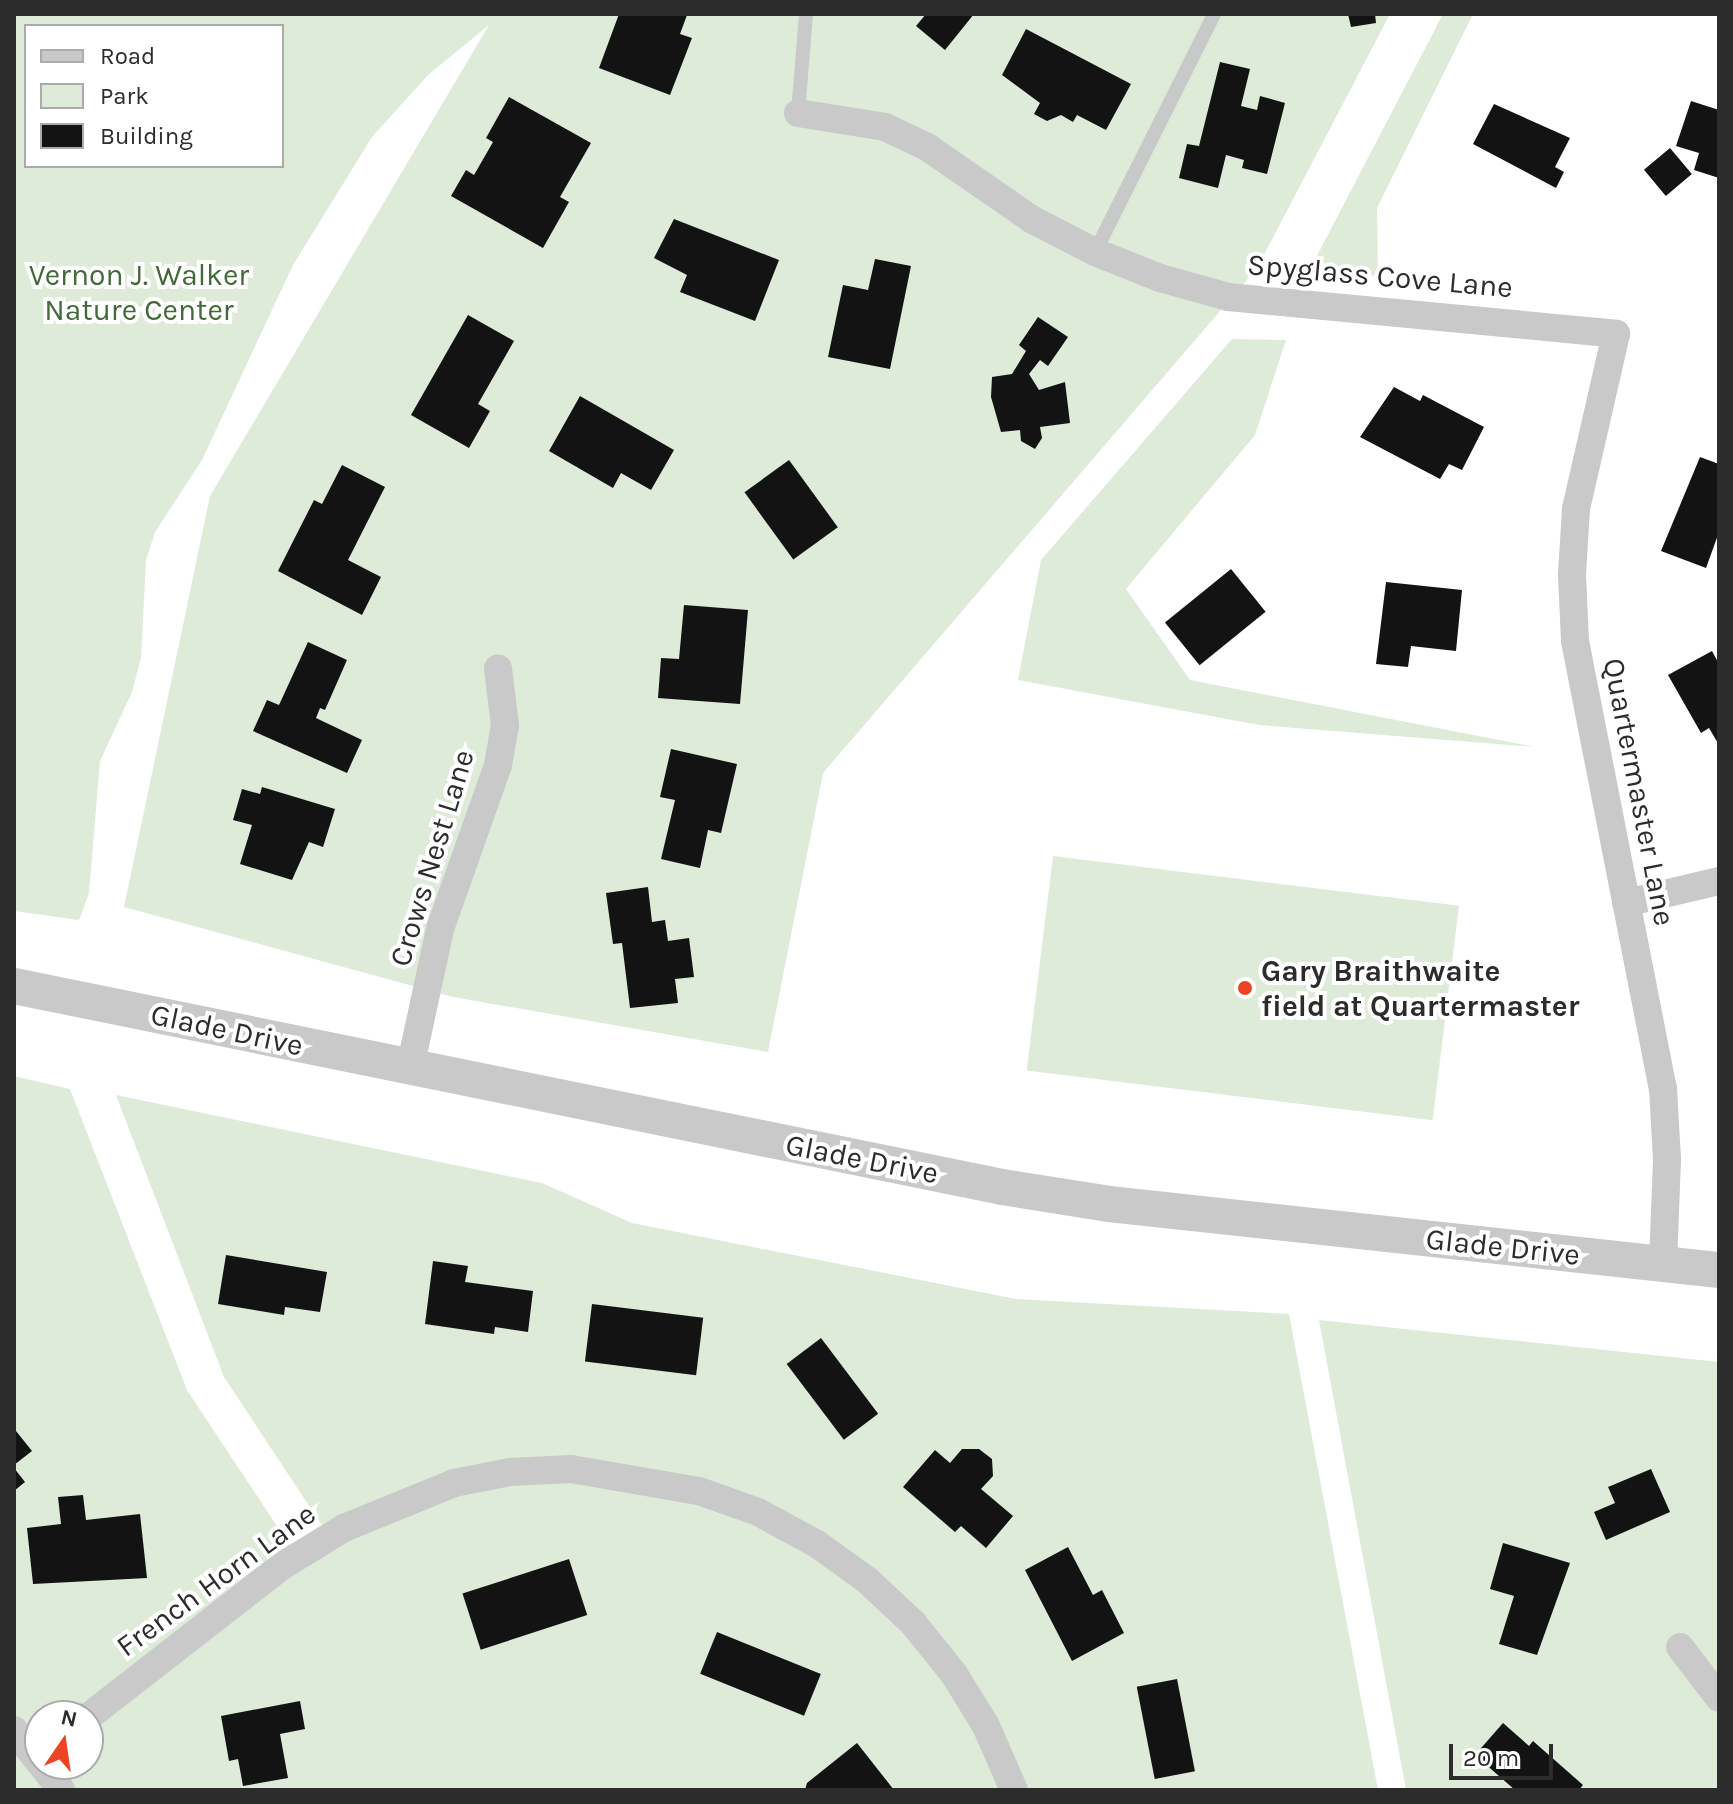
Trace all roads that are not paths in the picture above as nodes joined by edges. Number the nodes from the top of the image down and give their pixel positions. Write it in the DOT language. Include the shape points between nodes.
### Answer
graph roads {
  1 [pos="806,14"];
  2 [pos="1214,14"];
  3 [pos="798,113"];
  4 [pos="1095,252"];
  5 [pos="1616,334"];
  6 [pos="498,668"];
  7 [pos="1719,881"];
  8 [pos="1626,903"];
  9 [pos="14,986"];
  10 [pos="410,1068"];
  11 [pos="1663,1265"];
  12 [pos="1719,1270"];
  13 [pos="1680,1647"];
  14 [pos="1719,1698"];
  15 [pos="104,1705"];
  16 [pos="1014,1790"];
  1 -- 3 [label="lane"];
  2 -- 4 [label="lane"];
  3 -- 4 [label="street, Spyglass Cove Lane" via="845,118 927,147 1033,220"];
  4 -- 5 [label="street, Spyglass Cove Lane" via="1228,297"];
  5 -- 8 [label="street, Quartermaster Lane" via="1576,509 1572,575 1575,641"];
  6 -- 10 [label="street, Crows Nest Lane" via="505,726 498,765 440,929"];
  7 -- 8 [label="street"];
  8 -- 11 [label="street, Quartermaster Lane" via="1663,1088"];
  9 -- 10 [label="street, Glade Drive"];
  10 -- 11 [label="street, Glade Drive" via="1094,1202"];
  11 -- 12 [label="street, Glade Drive"];
  13 -- 14 [label="street"];
  15 -- 16 [label="street, French Horn Lane" via="282,1566 344,1528 454,1483 510,1472 571,1469 699,1491 758,1512 817,1544 867,1580 913,1623 954,1674 986,1726"];
}
